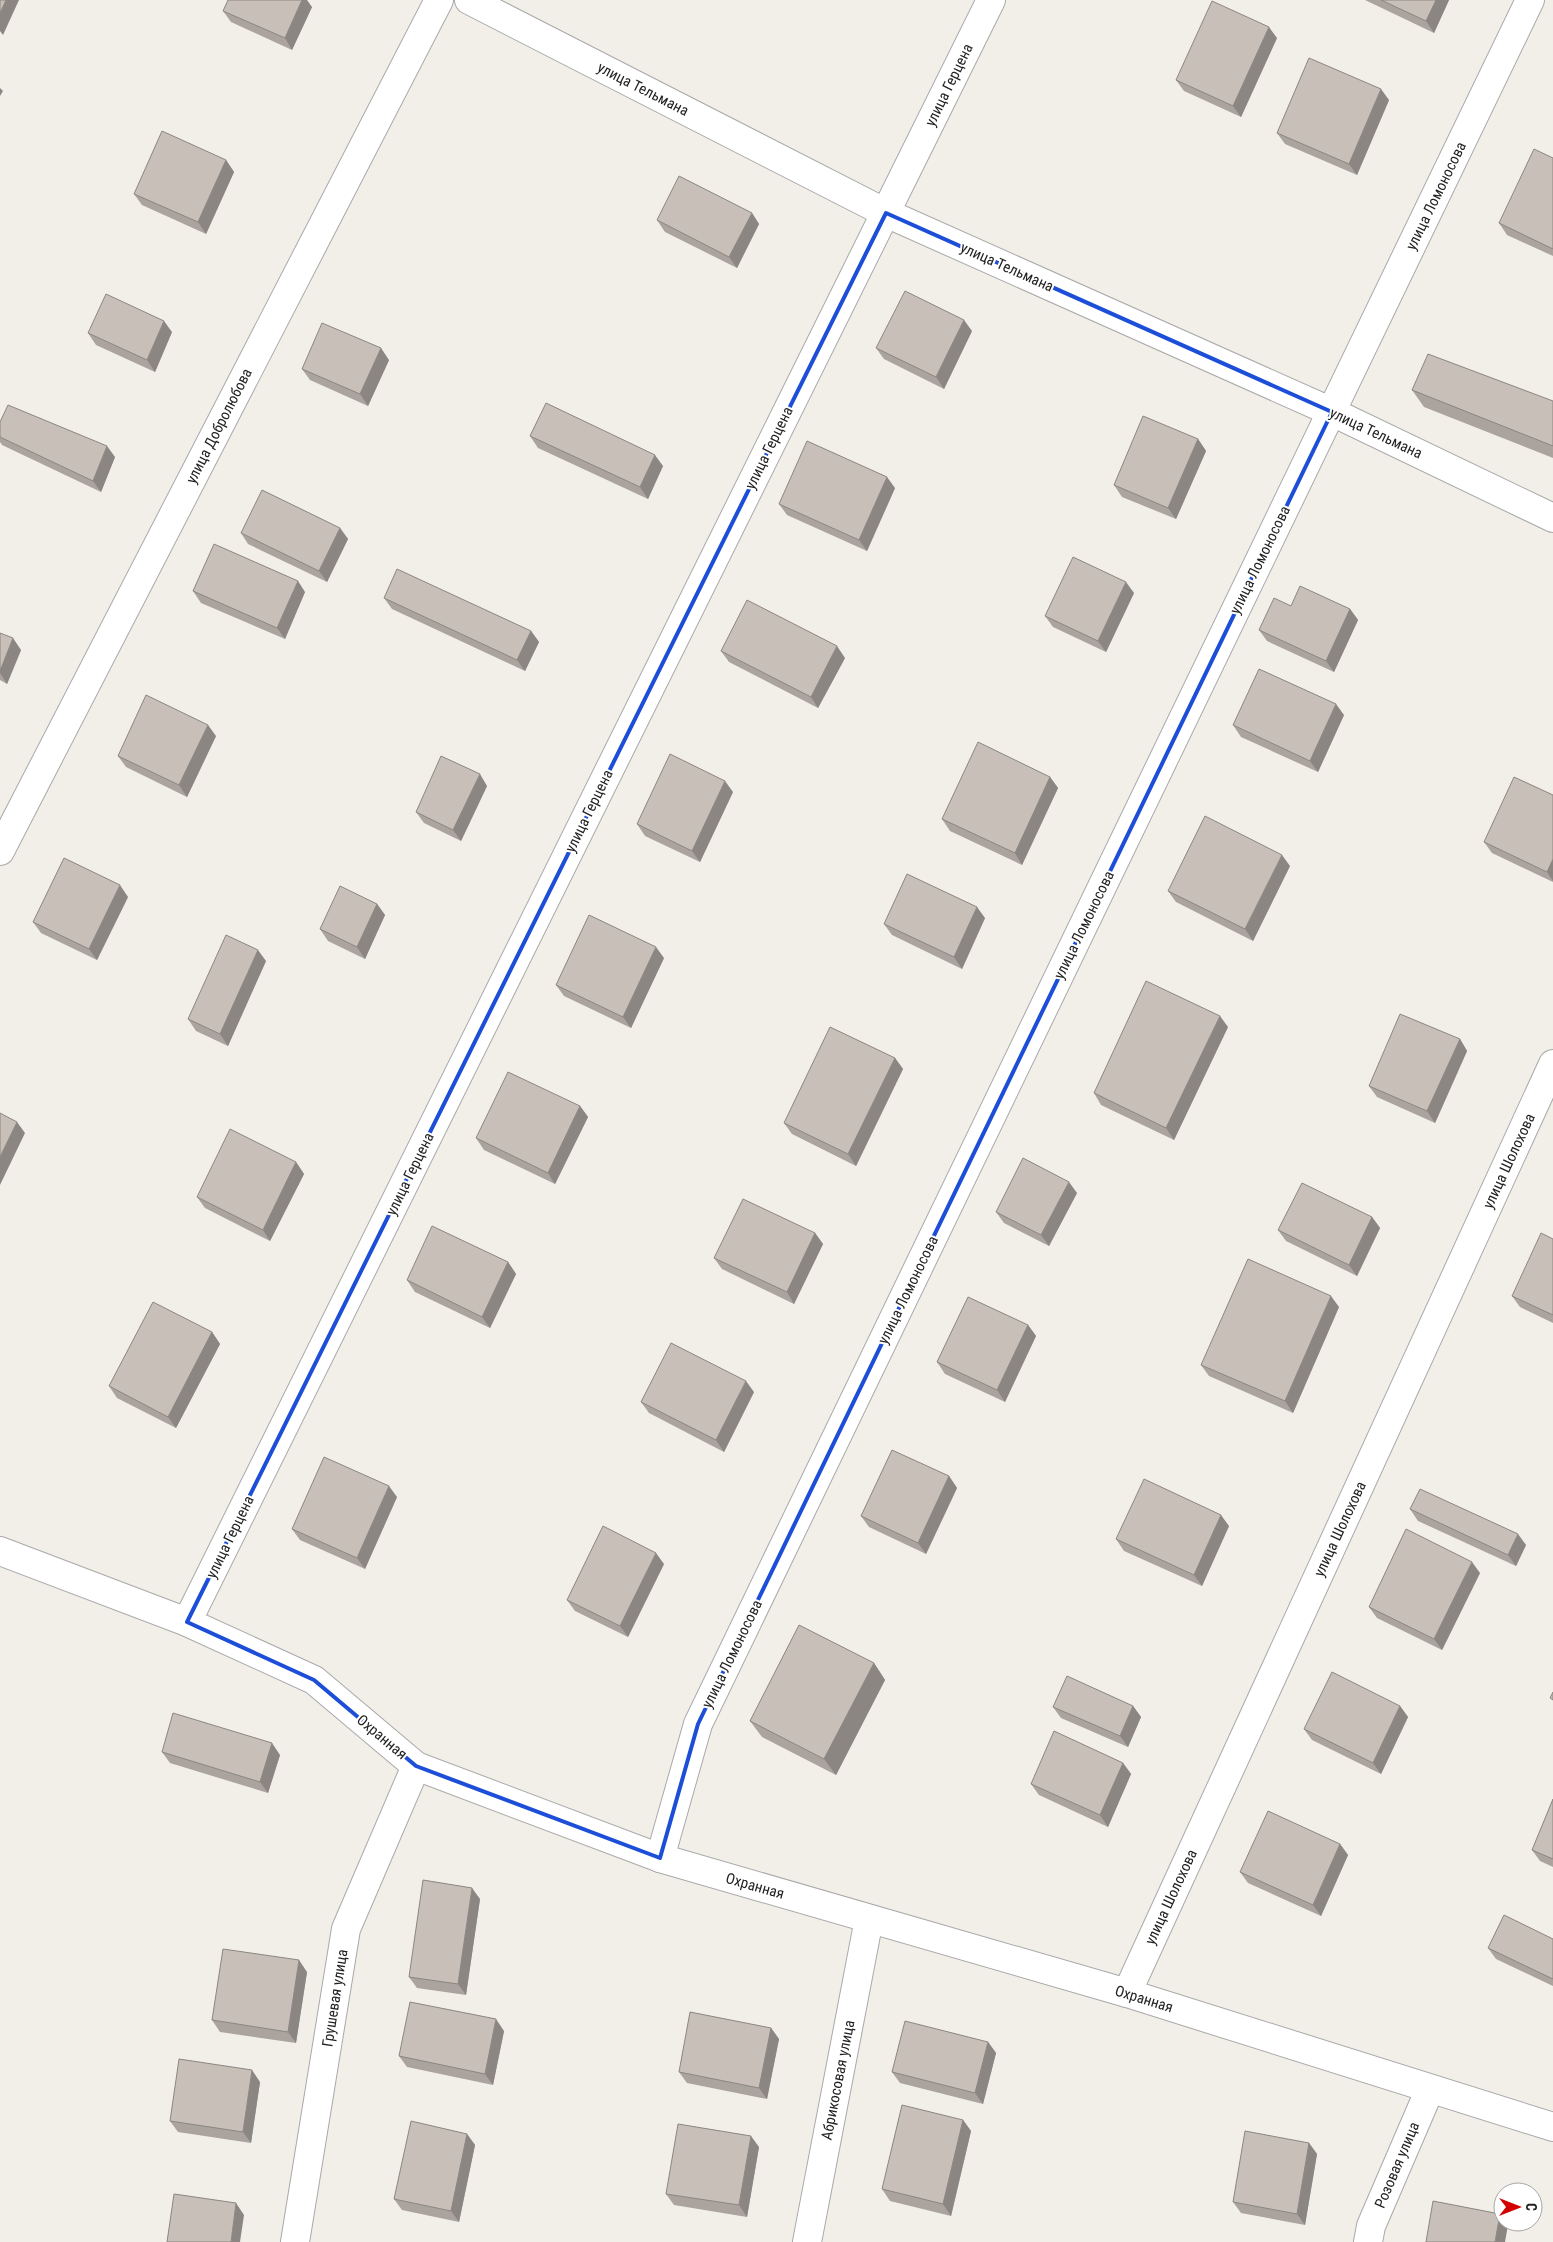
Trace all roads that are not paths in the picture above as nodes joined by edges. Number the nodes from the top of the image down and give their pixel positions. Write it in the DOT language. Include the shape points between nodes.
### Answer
graph roads {
  1 [pos="438,0"];
  2 [pos="469,0"];
  3 [pos="991,0"];
  4 [pos="1530,0"];
  5 [pos="886,213"];
  6 [pos="1332,412"];
  7 [pos="1553,518"];
  8 [pos="0,851"];
  9 [pos="1553,1064"];
  10 [pos="0,1551"];
  11 [pos="187,1622"];
  12 [pos="416,1766"];
  13 [pos="660,1858"];
  14 [pos="869,1919"];
  15 [pos="1127,1993"];
  16 [pos="1430,2089"];
  17 [pos="1553,2127"];
  18 [pos="295,2242"];
  19 [pos="807,2242"];
  20 [pos="1368,2242"];
  1 -- 8 [label="street, улица Добролюбова"];
  2 -- 5 [label="street, улица Тельмана"];
  3 -- 5 [label="street, улица Герцена"];
  4 -- 6 [label="street, улица Ломоносова"];
  5 -- 6 [label="street, улица Тельмана"];
  5 -- 11 [label="street, улица Герцена"];
  6 -- 7 [label="street, улица Тельмана"];
  6 -- 13 [label="street, улица Ломоносова" via="698,1724"];
  9 -- 15 [label="street, улица Шолохова"];
  10 -- 11 [label="street, Охранная"];
  11 -- 12 [label="street, Охранная" via="314,1680"];
  12 -- 13 [label="street, Охранная"];
  12 -- 18 [label="street, Грушевая улица" via="346,1930"];
  13 -- 14 [label="street, Охранная"];
  14 -- 15 [label="street, Охранная"];
  14 -- 19 [label="street, Абрикосовая улица"];
  15 -- 16 [label="street, Охранная"];
  16 -- 17 [label="street, Охранная"];
  16 -- 20 [label="street, Розовая улица" via="1371,2226"];
}
